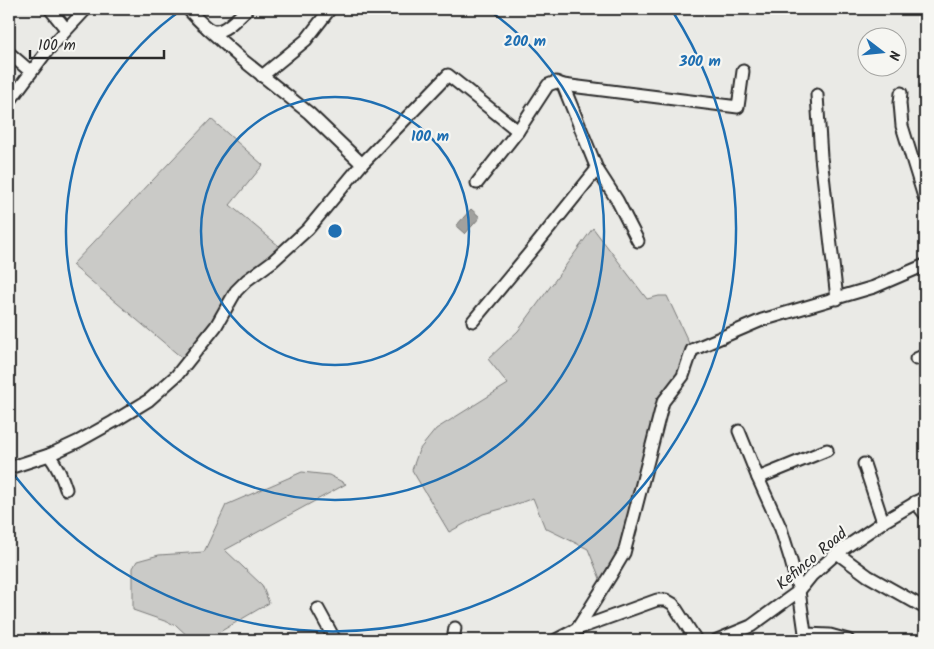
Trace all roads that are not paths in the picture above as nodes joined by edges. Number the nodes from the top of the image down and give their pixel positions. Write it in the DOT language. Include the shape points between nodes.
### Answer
graph roads {
  1 [pos="50,9"];
  2 [pos="86,9"];
  3 [pos="188,9"];
  4 [pos="247,9"];
  5 [pos="330,9"];
  6 [pos="207,28"];
  7 [pos="66,29"];
  8 [pos="9,53"];
  9 [pos="743,71"];
  10 [pos="31,72"];
  11 [pos="262,76"];
  12 [pos="563,84"];
  13 [pos="902,93"];
  14 [pos="817,95"];
  15 [pos="9,102"];
  16 [pos="518,131"];
  17 [pos="362,164"];
  18 [pos="596,169"];
  19 [pos="477,183"];
  20 [pos="925,200"];
  21 [pos="638,241"];
  22 [pos="925,265"];
  23 [pos="837,299"];
  24 [pos="472,321"];
  25 [pos="739,431"];
  26 [pos="827,450"];
  27 [pos="49,455"];
  28 [pos="864,464"];
  29 [pos="9,468"];
  30 [pos="758,478"];
  31 [pos="66,489"];
  32 [pos="920,500"];
  33 [pos="925,514"];
  34 [pos="883,522"];
  35 [pos="837,553"];
  36 [pos="799,591"];
  37 [pos="925,608"];
  38 [pos="318,609"];
  39 [pos="455,628"];
  40 [pos="577,629"];
  41 [pos="806,637"];
  42 [pos="335,640"];
  43 [pos="453,640"];
  44 [pos="556,640"];
  45 [pos="696,640"];
  46 [pos="717,640"];
  47 [pos="848,640"];
  1 -- 7 [label="street"];
  2 -- 7 [label="street"];
  3 -- 6 [label="street"];
  4 -- 6 [label="street" via="222,30 215,32"];
  5 -- 11 [label="street" via="306,40"];
  6 -- 11 [label="street"];
  7 -- 10 [label="street"];
  8 -- 10 [label="street"];
  9 -- 12 [label="street" via="738,107"];
  10 -- 15 [label="street"];
  11 -- 17 [label="street" via="309,113"];
  12 -- 16 [label="street" via="548,85"];
  12 -- 18 [label="street"];
  13 -- 20 [label="street" via="902,126"];
  14 -- 23 [label="street"];
  16 -- 17 [label="street" via="448,76"];
  16 -- 19 [label="street"];
  17 -- 27 [label="street" via="308,229 236,291 216,326 177,375 148,400"];
  18 -- 21 [label="street" via="617,200"];
  18 -- 24 [label="street"];
  22 -- 23 [label="street"];
  23 -- 40 [label="street" via="762,320 692,350 683,376 663,402 624,553"];
  25 -- 30 [label="street"];
  26 -- 30 [label="street"];
  27 -- 29 [label="street"];
  27 -- 31 [label="street"];
  28 -- 34 [label="street"];
  30 -- 36 [label="street" via="781,529"];
  32 -- 33 [label="street"];
  32 -- 34 [label="street, Kefinco Road"];
  34 -- 35 [label="street, Kefinco Road"];
  35 -- 36 [label="street, Kefinco Road"];
  35 -- 37 [label="street" via="868,576"];
  36 -- 41 [label="street"];
  36 -- 46 [label="street, Kefinco Road" via="751,626"];
  38 -- 42 [label="street"];
  39 -- 43 [label="street"];
  40 -- 44 [label="street"];
  40 -- 45 [label="street" via="657,600 666,600 673,604"];
  41 -- 47 [label="street" via="830,635"];
}
